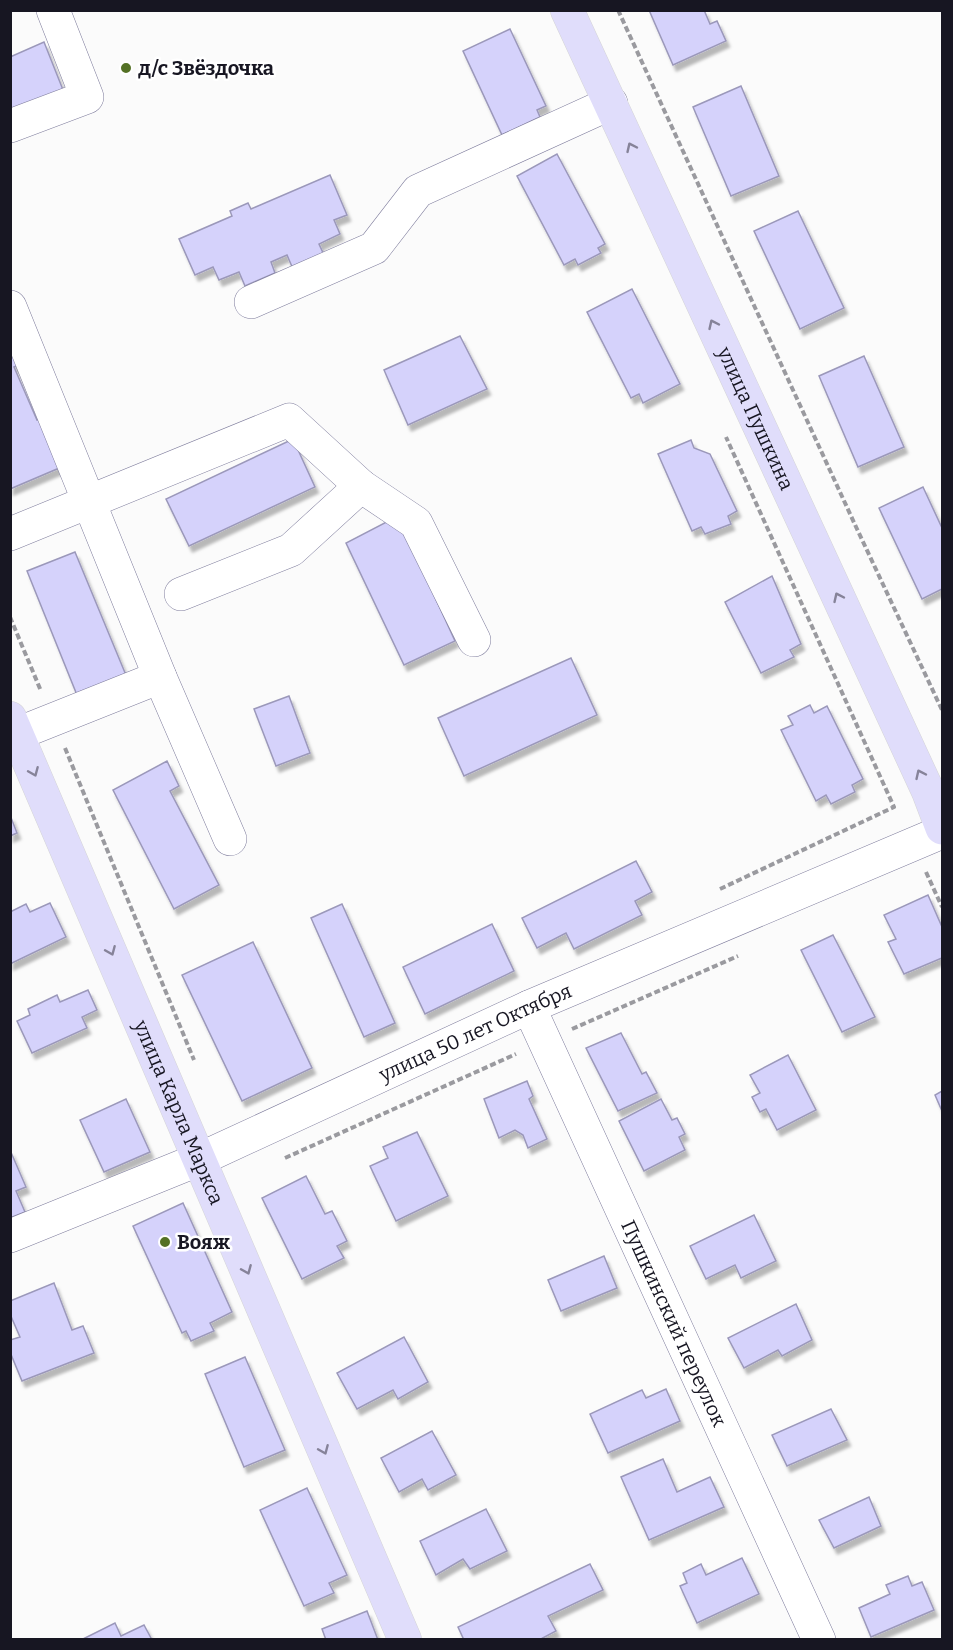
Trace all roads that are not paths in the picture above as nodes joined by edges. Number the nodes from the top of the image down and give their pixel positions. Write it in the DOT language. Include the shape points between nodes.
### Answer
graph roads {
  1 [pos="53,10"];
  2 [pos="567,10"];
  3 [pos="611,103"];
  4 [pos="10,126"];
  5 [pos="251,302"];
  6 [pos="10,307"];
  7 [pos="361,486"];
  8 [pos="89,502"];
  9 [pos="10,534"];
  10 [pos="181,594"];
  11 [pos="474,640"];
  12 [pos="160,677"];
  13 [pos="14,726"];
  14 [pos="942,830"];
  15 [pos="230,839"];
  16 [pos="529,1008"];
  17 [pos="200,1159"];
  18 [pos="10,1236"];
  19 [pos="405,1640"];
  20 [pos="819,1640"];
  1 -- 4 [label="street" via="87,97"];
  2 -- 3 [label="main road, улица Пушкина"];
  3 -- 5 [label="street" via="418,191 374,248"];
  14 -- 3 [label="main road, улица Пушкина, one-way" via="928,791"];
  6 -- 8 [label="street"];
  7 -- 8 [label="street" via="289,420"];
  7 -- 10 [label="street" via="291,550"];
  7 -- 11 [label="street" via="416,523"];
  8 -- 9 [label="street"];
  8 -- 12 [label="street"];
  12 -- 13 [label="street" via="53,720"];
  12 -- 15 [label="street"];
  13 -- 17 [label="main road, улица Карла Маркса, one-way"];
  14 -- 16 [label="street, улица 50 лет Октября"];
  16 -- 17 [label="street, улица 50 лет Октября"];
  16 -- 20 [label="street, Пушкинский переулок"];
  17 -- 18 [label="street, улица 50 лет Октября"];
  17 -- 19 [label="main road, улица Карла Маркса, one-way"];
}
